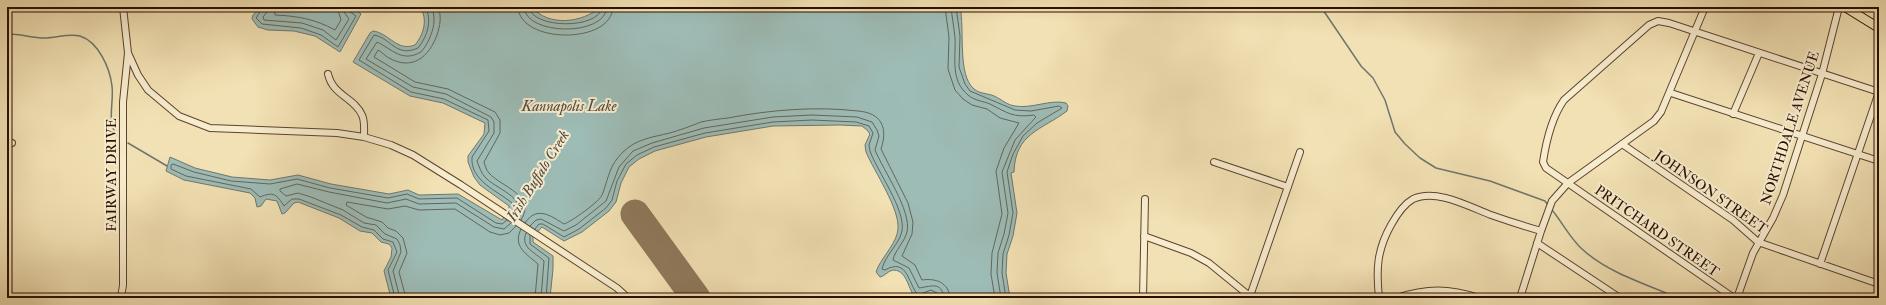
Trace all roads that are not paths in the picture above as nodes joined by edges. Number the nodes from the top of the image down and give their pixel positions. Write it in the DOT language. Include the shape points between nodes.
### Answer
graph roads {
  1 [pos="123,7"];
  2 [pos="1705,7"];
  3 [pos="1839,7"];
  4 [pos="1845,7"];
  5 [pos="1879,28"];
  6 [pos="1695,32"];
  7 [pos="128,52"];
  8 [pos="1759,53"];
  9 [pos="328,74"];
  10 [pos="1822,74"];
  11 [pos="1879,92"];
  12 [pos="1671,93"];
  13 [pos="1734,114"];
  14 [pos="1801,135"];
  15 [pos="364,137"];
  16 [pos="1622,144"];
  17 [pos="1300,152"];
  18 [pos="1858,154"];
  19 [pos="1214,162"];
  20 [pos="1879,162"];
  21 [pos="1568,182"];
  22 [pos="1288,187"];
  23 [pos="1145,199"];
  24 [pos="1541,231"];
  25 [pos="1144,236"];
  26 [pos="1537,242"];
  27 [pos="1758,242"];
  28 [pos="1820,264"];
  29 [pos="1879,284"];
  30 [pos="1251,297"];
  31 [pos="121,298"];
  32 [pos="628,298"];
  33 [pos="1142,298"];
  34 [pos="1379,298"];
  35 [pos="1396,298"];
  36 [pos="1479,298"];
  37 [pos="1520,298"];
  38 [pos="1620,298"];
  39 [pos="1734,298"];
  40 [pos="1738,298"];
  1 -- 7 [label="street"];
  2 -- 6 [label="street"];
  3 -- 10 [label="street, NORTHDALE AVENUE"];
  4 -- 5 [label="main road"];
  6 -- 8 [label="street"];
  6 -- 12 [label="street"];
  6 -- 21 [label="street, PRITCHARD STREET" via="1658,21 1649,25 1564,100 1559,107 1543,162 1546,168"];
  7 -- 15 [label="street" via="148,90 179,116 193,122 217,129 337,133"];
  7 -- 31 [label="street, FAIRWAY DRIVE" via="123,102"];
  8 -- 10 [label="street"];
  8 -- 13 [label="street"];
  9 -- 15 [label="street" via="330,85 362,116"];
  10 -- 11 [label="street"];
  10 -- 14 [label="street, NORTHDALE AVENUE"];
  11 -- 18 [label="street"];
  12 -- 13 [label="street"];
  12 -- 16 [label="street" via="1654,121"];
  13 -- 14 [label="street"];
  14 -- 18 [label="street"];
  14 -- 27 [label="street, NORTHDALE AVENUE" via="1778,208"];
  15 -- 32 [label="street" via="413,155 539,236"];
  16 -- 21 [label="street"];
  16 -- 27 [label="street, JOHNSON STREET" via="1733,220"];
  17 -- 22 [label="street"];
  18 -- 20 [label="street"];
  18 -- 28 [label="street"];
  19 -- 22 [label="street"];
  21 -- 24 [label="street" via="1552,201"];
  21 -- 39 [label="street, PRITCHARD STREET"];
  22 -- 30 [label="street"];
  23 -- 25 [label="street"];
  24 -- 26 [label="street"];
  24 -- 34 [label="street" via="1440,197 1413,199 1402,209 1383,240 1378,254"];
  25 -- 30 [label="street" via="1197,256"];
  25 -- 33 [label="street"];
  26 -- 37 [label="street"];
  26 -- 38 [label="street"];
  27 -- 28 [label="street, JOHNSON STREET"];
  27 -- 40 [label="street, NORTHDALE AVENUE"];
  28 -- 29 [label="street, JOHNSON STREET"];
  35 -- 36 [label="street" via="1431,289 1449,290"];
}
